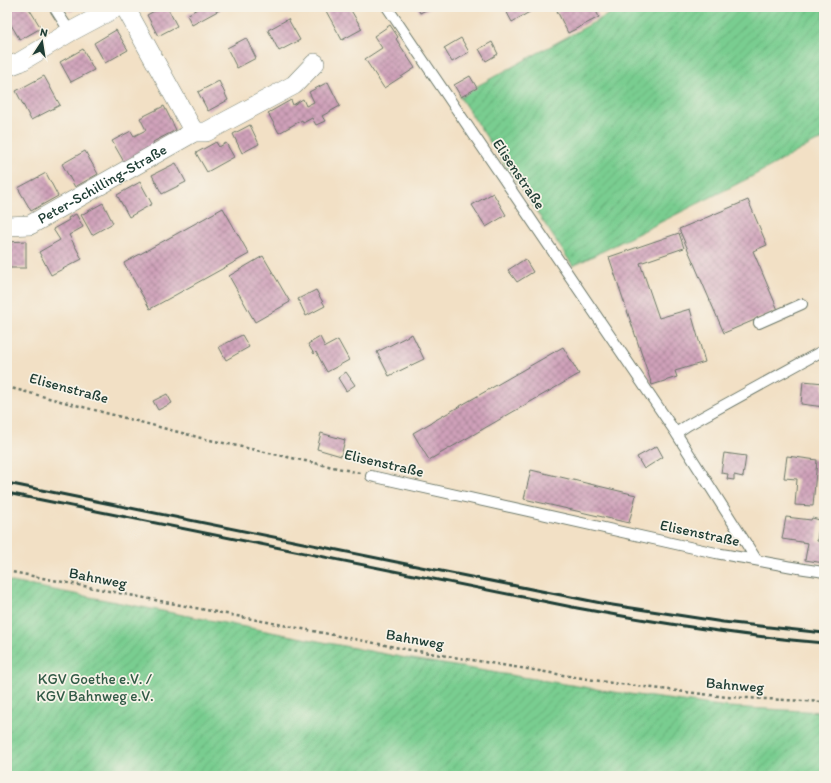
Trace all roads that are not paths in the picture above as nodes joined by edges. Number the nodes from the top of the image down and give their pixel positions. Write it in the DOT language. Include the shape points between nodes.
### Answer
graph roads {
  1 [pos="54,7"];
  2 [pos="117,7"];
  3 [pos="125,7"];
  4 [pos="387,7"];
  5 [pos="70,32"];
  6 [pos="316,63"];
  7 [pos="7,67"];
  8 [pos="194,132"];
  9 [pos="7,226"];
  10 [pos="802,304"];
  11 [pos="759,323"];
  12 [pos="824,350"];
  13 [pos="676,433"];
  14 [pos="371,476"];
  15 [pos="756,560"];
  16 [pos="824,572"];
  1 -- 5 [label="lane"];
  2 -- 5 [label="street"];
  3 -- 8 [label="street"];
  4 -- 13 [label="lane, Elisenstraße"];
  5 -- 7 [label="street"];
  6 -- 8 [label="street, Peter-Schilling-Straße" via="294,85 206,132"];
  8 -- 9 [label="street, Peter-Schilling-Straße" via="30,225"];
  10 -- 11 [label="lane"];
  12 -- 13 [label="lane"];
  13 -- 15 [label="lane, Elisenstraße"];
  14 -- 15 [label="lane, Elisenstraße"];
  15 -- 16 [label="lane, Elisenstraße"];
}
